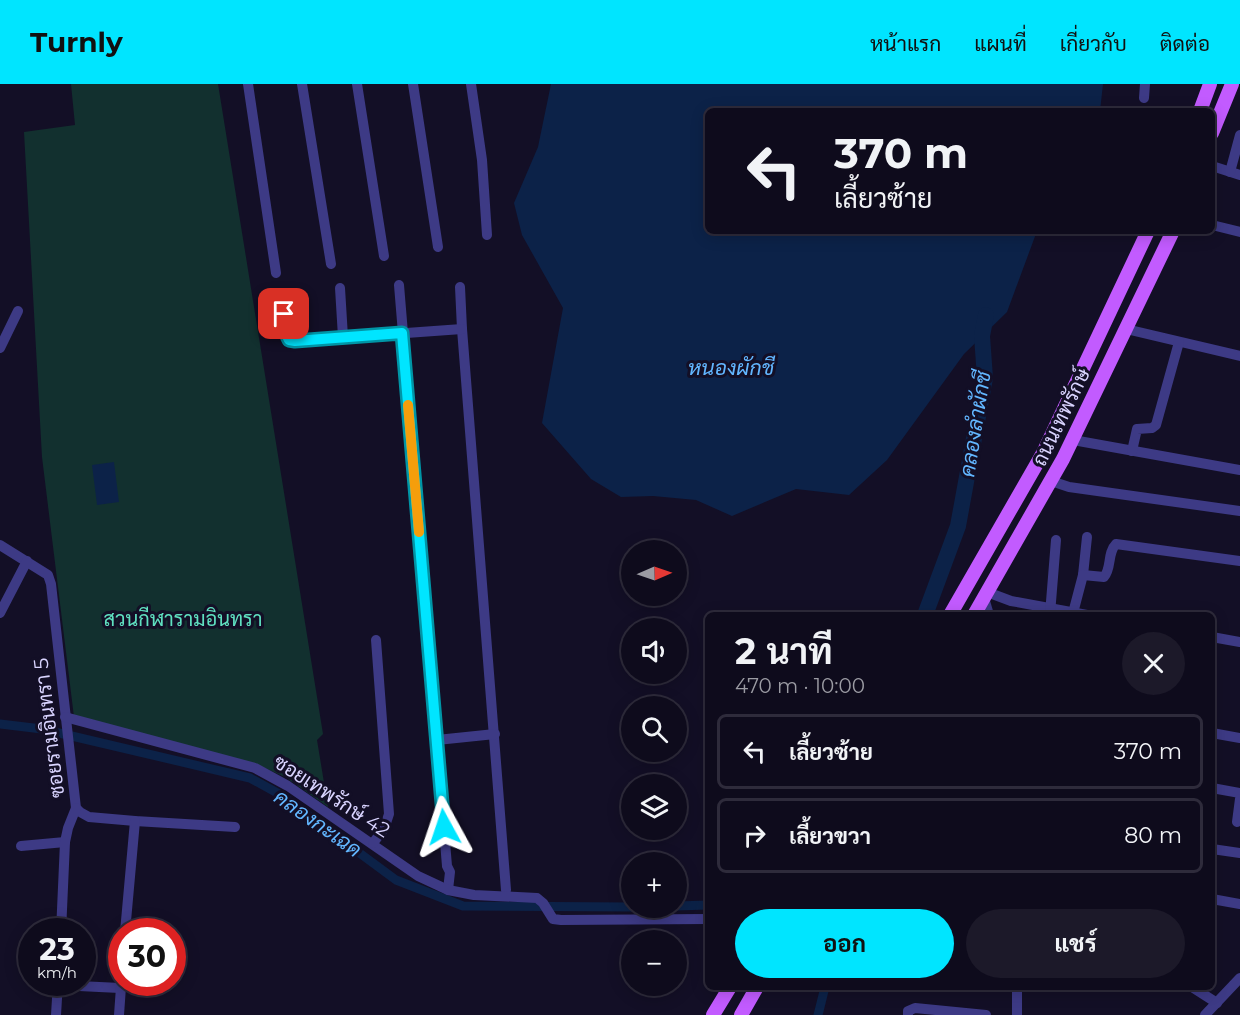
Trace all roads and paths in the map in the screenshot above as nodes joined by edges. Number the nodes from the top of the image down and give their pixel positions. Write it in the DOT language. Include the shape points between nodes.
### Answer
graph roads {
  1 [pos="248,84"];
  2 [pos="302,84"];
  3 [pos="357,84"];
  4 [pos="413,84"];
  5 [pos="471,84"];
  6 [pos="1144,84"];
  7 [pos="1210,84"];
  8 [pos="1232,84"];
  9 [pos="1144,98"];
  10 [pos="1201,108"];
  11 [pos="1215,126"];
  12 [pos="1240,135"];
  13 [pos="1215,167"];
  14 [pos="1235,173"];
  15 [pos="1215,226"];
  16 [pos="1240,232"];
  17 [pos="1147,234"];
  18 [pos="1169,234"];
  19 [pos="487,235"];
  20 [pos="438,247"];
  21 [pos="384,256"];
  22 [pos="331,264"];
  23 [pos="276,273"];
  24 [pos="399,285"];
  25 [pos="460,287"];
  26 [pos="340,288"];
  27 [pos="282,294"];
  28 [pos="18,311"];
  29 [pos="462,329"];
  30 [pos="1126,329"];
  31 [pos="402,333"];
  32 [pos="343,337"];
  33 [pos="1179,342"];
  34 [pos="0,348"];
  35 [pos="1240,356"];
  36 [pos="1072,440"];
  37 [pos="1132,451"];
  38 [pos="1240,470"];
  39 [pos="1051,481"];
  40 [pos="1240,511"];
  41 [pos="1087,537"];
  42 [pos="1056,540"];
  43 [pos="0,545"];
  44 [pos="27,561"];
  45 [pos="1240,561"];
  46 [pos="1083,575"];
  47 [pos="985,595"];
  48 [pos="952,612"];
  49 [pos="976,612"];
  50 [pos="988,612"];
  51 [pos="1050,612"];
  52 [pos="1073,612"];
  53 [pos="0,613"];
  54 [pos="1215,638"];
  55 [pos="376,640"];
  56 [pos="1240,642"];
  57 [pos="65,717"];
  58 [pos="495,734"];
  59 [pos="1215,734"];
  60 [pos="1240,738"];
  61 [pos="437,740"];
  62 [pos="1215,789"];
  63 [pos="1240,793"];
  64 [pos="1240,799"];
  65 [pos="76,808"];
  66 [pos="135,822"];
  67 [pos="1237,822"];
  68 [pos="235,827"];
  69 [pos="66,842"];
  70 [pos="373,843"];
  71 [pos="21,846"];
  72 [pos="1215,849"];
  73 [pos="1240,853"];
  74 [pos="447,867"];
  75 [pos="436,885"];
  76 [pos="448,890"];
  77 [pos="506,890"];
  78 [pos="1215,900"];
  79 [pos="1240,904"];
  80 [pos="62,918"];
  81 [pos="126,918"];
  82 [pos="705,919"];
  83 [pos="1240,978"];
  84 [pos="728,990"];
  85 [pos="756,990"];
  86 [pos="1017,990"];
  87 [pos="1196,990"];
  88 [pos="58,996"];
  89 [pos="120,996"];
  90 [pos="1216,1003"];
  91 [pos="57,1015"];
  92 [pos="119,1015"];
  93 [pos="713,1015"];
  94 [pos="741,1015"];
  95 [pos="908,1015"];
  96 [pos="986,1015"];
  97 [pos="1017,1015"];
  98 [pos="1206,1015"];
  1 -- 23 [label="street"];
  2 -- 22 [label="street"];
  3 -- 21 [label="street"];
  4 -- 20 [label="street"];
  5 -- 19 [label="street"];
  6 -- 9 [label="street"];
  7 -- 10 [label="main road"];
  8 -- 11 [label="main road"];
  12 -- 14 [label="street"];
  13 -- 14 [label="street"];
  15 -- 16 [label="street"];
  17 -- 48 [label="main road, ถนนเทพรักษ์" via="1043,453"];
  18 -- 30 [label="main road, ถนนเทพรักษ์"];
  24 -- 31 [label="street"];
  25 -- 29 [label="street"];
  26 -- 32 [label="street"];
  27 -- 32 [label="street" via="289,340"];
  28 -- 34 [label="street"];
  29 -- 31 [label="street"];
  29 -- 58 [label="street"];
  30 -- 33 [label="street"];
  30 -- 36 [label="main road, ถนนเทพรักษ์"];
  31 -- 32 [label="street"];
  31 -- 61 [label="street"];
  33 -- 35 [label="street"];
  33 -- 37 [label="street" via="1156,425 1137,429"];
  36 -- 37 [label="street"];
  36 -- 39 [label="main road, ถนนเทพรักษ์"];
  37 -- 38 [label="street"];
  39 -- 40 [label="street"];
  39 -- 47 [label="main road, ถนนเทพรักษ์"];
  41 -- 46 [label="street"];
  42 -- 51 [label="street"];
  43 -- 44 [label="street, ซอยรามอินทรา 5"];
  44 -- 53 [label="street"];
  44 -- 57 [label="street, ซอยรามอินทรา 5" via="48,575 51,584"];
  45 -- 46 [label="street" via="1116,544 1104,577"];
  46 -- 52 [label="street"];
  47 -- 49 [label="main road, ถนนเทพรักษ์"];
  47 -- 50 [label="street"];
  47 -- 51 [label="street"];
  54 -- 56 [label="street"];
  55 -- 70 [label="street" via="389,814"];
  57 -- 65 [label="street, ซอยรามอินทรา 5"];
  57 -- 70 [label="street, ซอยเทพรักษ์ 42" via="255,768"];
  58 -- 61 [label="street"];
  58 -- 77 [label="street"];
  59 -- 60 [label="street"];
  61 -- 74 [label="street"];
  62 -- 63 [label="street"];
  64 -- 67 [label="street"];
  65 -- 66 [label="street, ซอยรามอินทรา 5" via="89,817"];
  65 -- 69 [label="street"];
  66 -- 68 [label="street, ซอยรามอินทรา 5"];
  66 -- 81 [label="street"];
  69 -- 71 [label="street"];
  69 -- 80 [label="street"];
  70 -- 75 [label="street, ซอยเทพรักษ์ 42"];
  72 -- 73 [label="street"];
  74 -- 75 [label="street"];
  74 -- 76 [label="street"];
  75 -- 76 [label="street, ซอยเทพรักษ์ 42"];
  76 -- 82 [label="street, ซอยเทพรักษ์ 42" via="534,897 553,919 561,920"];
  78 -- 79 [label="street"];
  83 -- 90 [label="street"];
  84 -- 93 [label="main road"];
  85 -- 94 [label="main road"];
  86 -- 97 [label="street"];
  87 -- 90 [label="street"];
  88 -- 91 [label="street"];
  89 -- 92 [label="street"];
  90 -- 98 [label="street"];
  95 -- 96 [label="street" via="915,1008"];
}
